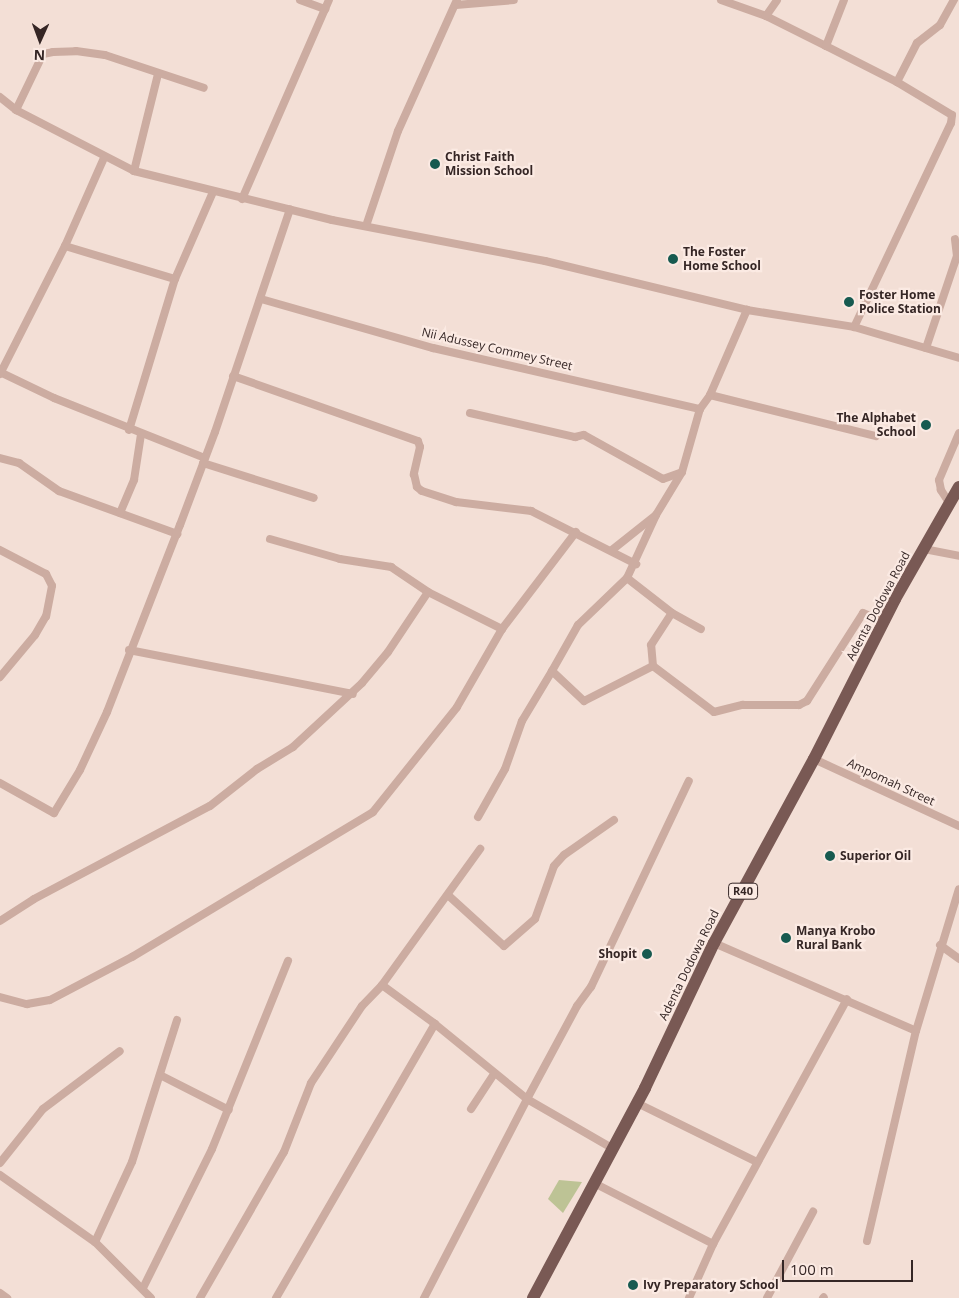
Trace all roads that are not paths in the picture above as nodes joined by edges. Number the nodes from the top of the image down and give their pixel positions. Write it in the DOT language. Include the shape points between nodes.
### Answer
graph roads {
  1 [pos="300,0"];
  2 [pos="329,0"];
  3 [pos="514,0"];
  4 [pos="721,0"];
  5 [pos="777,0"];
  6 [pos="844,0"];
  7 [pos="957,1"];
  8 [pos="456,2"];
  9 [pos="325,9"];
  10 [pos="766,16"];
  11 [pos="826,46"];
  12 [pos="158,74"];
  13 [pos="897,82"];
  14 [pos="204,88"];
  15 [pos="0,97"];
  16 [pos="16,110"];
  17 [pos="104,158"];
  18 [pos="134,171"];
  19 [pos="213,192"];
  20 [pos="242,199"];
  21 [pos="290,209"];
  22 [pos="366,226"];
  23 [pos="955,239"];
  24 [pos="65,246"];
  25 [pos="175,280"];
  26 [pos="261,299"];
  27 [pos="748,310"];
  28 [pos="854,327"];
  29 [pos="926,348"];
  30 [pos="959,358"];
  31 [pos="0,373"];
  32 [pos="233,376"];
  33 [pos="710,395"];
  34 [pos="700,409"];
  35 [pos="470,412"];
  36 [pos="129,430"];
  37 [pos="959,433"];
  38 [pos="141,434"];
  39 [pos="876,436"];
  40 [pos="0,458"];
  41 [pos="204,461"];
  42 [pos="682,472"];
  43 [pos="959,487"];
  44 [pos="314,498"];
  45 [pos="950,504"];
  46 [pos="120,513"];
  47 [pos="656,515"];
  48 [pos="576,532"];
  49 [pos="177,534"];
  50 [pos="270,539"];
  51 [pos="924,549"];
  52 [pos="0,550"];
  53 [pos="612,550"];
  54 [pos="959,556"];
  55 [pos="636,564"];
  56 [pos="628,578"];
  57 [pos="428,592"];
  58 [pos="672,613"];
  59 [pos="883,622"];
  60 [pos="502,629"];
  61 [pos="701,629"];
  62 [pos="130,650"];
  63 [pos="653,666"];
  64 [pos="552,671"];
  65 [pos="0,677"];
  66 [pos="353,694"];
  67 [pos="814,759"];
  68 [pos="689,781"];
  69 [pos="0,784"];
  70 [pos="478,817"];
  71 [pos="614,820"];
  72 [pos="959,826"];
  73 [pos="480,849"];
  74 [pos="959,889"];
  75 [pos="449,896"];
  76 [pos="0,921"];
  77 [pos="714,943"];
  78 [pos="940,945"];
  79 [pos="959,959"];
  80 [pos="288,961"];
  81 [pos="382,985"];
  82 [pos="0,997"];
  83 [pos="847,999"];
  84 [pos="177,1020"];
  85 [pos="435,1024"];
  86 [pos="916,1031"];
  87 [pos="120,1050"];
  88 [pos="160,1074"];
  89 [pos="494,1074"];
  90 [pos="527,1099"];
  91 [pos="637,1103"];
  92 [pos="471,1109"];
  93 [pos="229,1110"];
  94 [pos="612,1148"];
  95 [pos="757,1162"];
  96 [pos="0,1163"];
  97 [pos="0,1175"];
  98 [pos="594,1183"];
  99 [pos="813,1212"];
  100 [pos="867,1241"];
  101 [pos="96,1242"];
  102 [pos="713,1244"];
  103 [pos="143,1288"];
  104 [pos="0,1293"];
  105 [pos="280,1297"];
  106 [pos="7,1298"];
  107 [pos="151,1298"];
  108 [pos="200,1298"];
  109 [pos="424,1298"];
  110 [pos="533,1298"];
  111 [pos="689,1298"];
  112 [pos="767,1298"];
  1 -- 9 [label="street"];
  2 -- 9 [label="street"];
  3 -- 8 [label="street"];
  4 -- 10 [label="street"];
  5 -- 10 [label="street"];
  6 -- 11 [label="street"];
  7 -- 13 [label="street" via="940,25 917,43"];
  8 -- 22 [label="street" via="398,131"];
  9 -- 20 [label="street"];
  10 -- 11 [label="street"];
  11 -- 13 [label="street"];
  12 -- 14 [label="street"];
  12 -- 16 [label="street" via="105,55 76,50 44,54"];
  12 -- 18 [label="street"];
  13 -- 28 [label="street" via="950,113 952,120"];
  15 -- 16 [label="street"];
  16 -- 17 [label="street"];
  17 -- 18 [label="street"];
  17 -- 24 [label="street"];
  18 -- 19 [label="street"];
  19 -- 20 [label="street"];
  19 -- 25 [label="street"];
  20 -- 21 [label="street"];
  21 -- 22 [label="street"];
  21 -- 26 [label="street"];
  22 -- 27 [label="street" via="545,262"];
  23 -- 29 [label="street" via="957,256"];
  24 -- 25 [label="street"];
  24 -- 31 [label="street"];
  25 -- 36 [label="street"];
  26 -- 32 [label="street"];
  26 -- 34 [label="street, Nii Adussey Commey Street" via="433,348"];
  27 -- 28 [label="street"];
  27 -- 33 [label="street"];
  28 -- 29 [label="street"];
  29 -- 30 [label="street"];
  31 -- 36 [label="street"];
  32 -- 41 [label="street"];
  32 -- 48 [label="street" via="418,441 415,481 422,491 456,502 531,511"];
  33 -- 34 [label="street"];
  33 -- 39 [label="street"];
  34 -- 42 [label="street"];
  35 -- 42 [label="street" via="575,437 584,435 663,479"];
  36 -- 38 [label="street"];
  37 -- 45 [label="street" via="939,480 940,490"];
  38 -- 41 [label="street"];
  38 -- 46 [label="street" via="134,480"];
  40 -- 46 [label="street" via="19,463 59,491"];
  41 -- 44 [label="street"];
  41 -- 49 [label="street"];
  42 -- 47 [label="street"];
  43 -- 45 [label="main road, Adenta Dodowa Road / R40"];
  45 -- 51 [label="main road, Adenta Dodowa Road / R40"];
  46 -- 49 [label="street"];
  47 -- 53 [label="street"];
  47 -- 55 [label="street"];
  48 -- 53 [label="street"];
  48 -- 60 [label="street"];
  49 -- 62 [label="street"];
  50 -- 57 [label="street" via="340,559 388,566"];
  51 -- 54 [label="street"];
  51 -- 59 [label="main road, Adenta Dodowa Road / R40"];
  52 -- 65 [label="street" via="46,574 52,586 46,616 35,635"];
  53 -- 55 [label="street"];
  55 -- 56 [label="street"];
  56 -- 58 [label="street"];
  56 -- 64 [label="street" via="578,625"];
  57 -- 60 [label="street"];
  57 -- 66 [label="street" via="388,652"];
  58 -- 61 [label="street"];
  58 -- 63 [label="street" via="651,645"];
  59 -- 63 [label="street" via="864,612 807,701 799,705 743,705 714,712"];
  59 -- 67 [label="main road, Adenta Dodowa Road / R40"];
  60 -- 82 [label="street" via="457,707 373,812 132,957 50,1000 27,1004"];
  62 -- 66 [label="street"];
  62 -- 69 [label="street" via="84,762 54,813"];
  63 -- 64 [label="street" via="584,701"];
  64 -- 70 [label="street" via="522,721 505,769"];
  66 -- 76 [label="street" via="293,748 257,769 210,806 34,899"];
  67 -- 72 [label="street, Ampomah Street"];
  67 -- 77 [label="main road, Adenta Dodowa Road / R40"];
  68 -- 90 [label="street" via="591,987 577,1006"];
  71 -- 75 [label="street" via="564,855 554,866 535,920 504,946"];
  73 -- 75 [label="street"];
  74 -- 78 [label="street"];
  75 -- 81 [label="street"];
  77 -- 83 [label="street"];
  77 -- 91 [label="main road, Adenta Dodowa Road / R40"];
  78 -- 79 [label="street"];
  78 -- 86 [label="street"];
  80 -- 93 [label="street"];
  81 -- 85 [label="street"];
  81 -- 108 [label="street" via="347,1026 319,1069 284,1152"];
  83 -- 86 [label="street"];
  83 -- 95 [label="street"];
  84 -- 88 [label="street"];
  85 -- 89 [label="street"];
  85 -- 105 [label="street"];
  86 -- 100 [label="street"];
  87 -- 96 [label="street" via="44,1109"];
  88 -- 93 [label="street"];
  88 -- 101 [label="street" via="132,1162"];
  89 -- 90 [label="street"];
  89 -- 92 [label="street"];
  90 -- 94 [label="street"];
  90 -- 109 [label="street"];
  91 -- 94 [label="main road, Adenta Dodowa Road / R40"];
  91 -- 95 [label="street"];
  93 -- 103 [label="street"];
  94 -- 98 [label="main road, Adenta Dodowa Road / R40"];
  95 -- 102 [label="street"];
  97 -- 101 [label="street"];
  98 -- 102 [label="street"];
  98 -- 110 [label="main road, Adenta Dodowa Road / R40"];
  99 -- 112 [label="street"];
  101 -- 103 [label="street"];
  102 -- 111 [label="street"];
  103 -- 107 [label="street"];
  104 -- 106 [label="street"];
}
